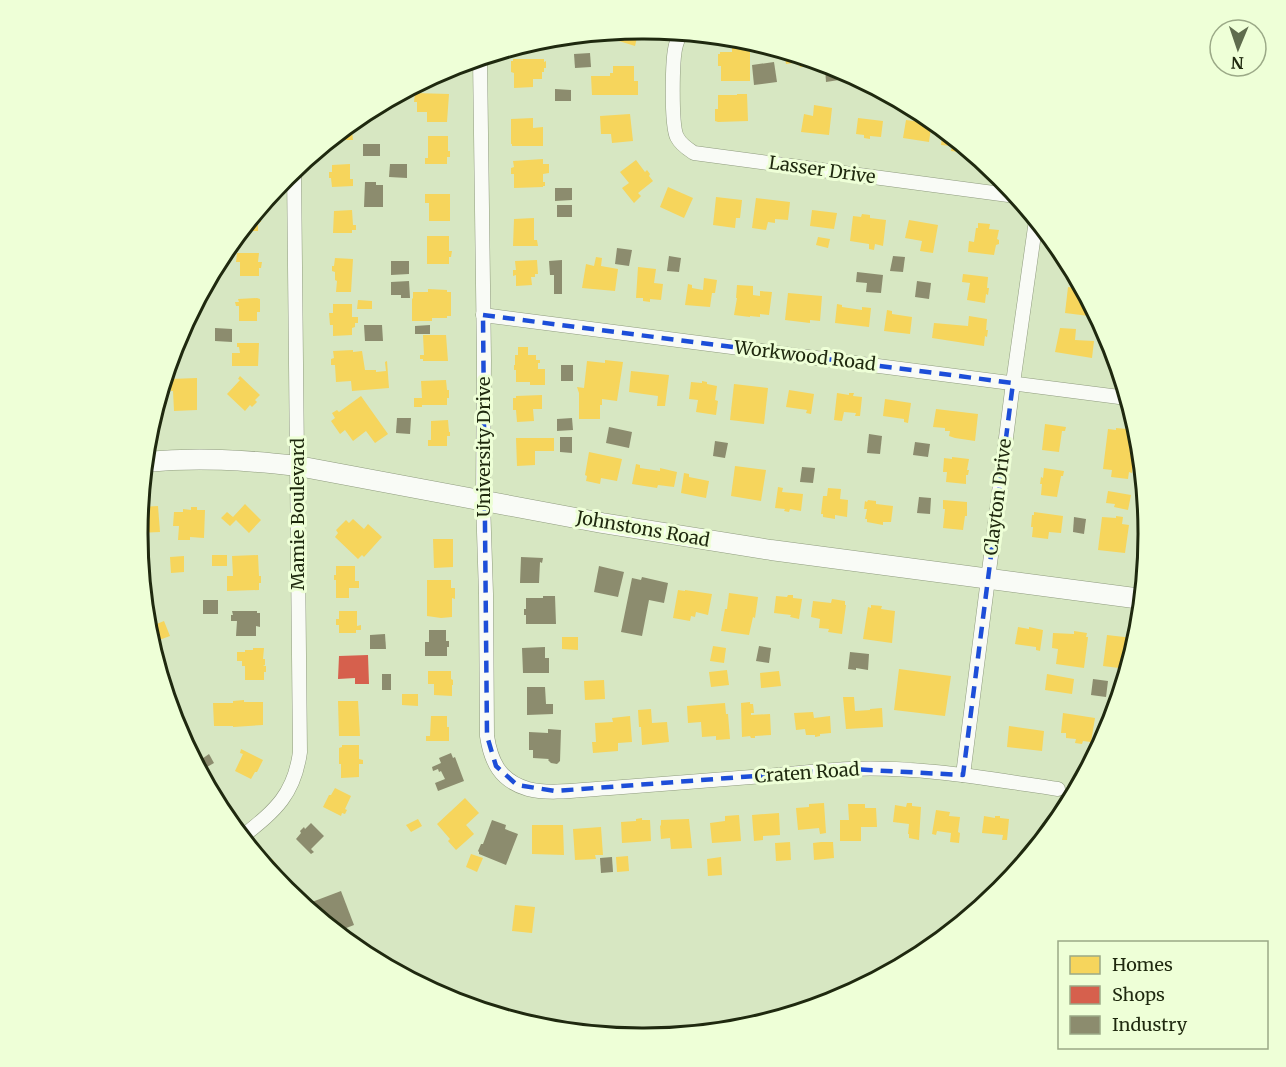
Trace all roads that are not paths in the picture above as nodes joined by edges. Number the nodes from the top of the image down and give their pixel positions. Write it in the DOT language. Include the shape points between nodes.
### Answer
graph roads {
  1 [pos="677,40"];
  2 [pos="480,67"];
  3 [pos="294,183"];
  4 [pos="1003,194"];
  5 [pos="1034,231"];
  6 [pos="483,315"];
  7 [pos="1013,383"];
  8 [pos="1118,397"];
  9 [pos="154,461"];
  10 [pos="298,466"];
  11 [pos="483,501"];
  12 [pos="987,579"];
  13 [pos="1133,598"];
  14 [pos="963,775"];
  15 [pos="1058,789"];
  16 [pos="555,791"];
  17 [pos="248,831"];
  1 -- 4 [label="street, Lasser Drive" via="674,128 678,139 694,153"];
  2 -- 6 [label="street, University Drive"];
  3 -- 10 [label="street, Mamie Boulevard"];
  5 -- 7 [label="street, Clayton Drive"];
  6 -- 7 [label="street, Workwood Road"];
  6 -- 11 [label="street, University Drive"];
  7 -- 8 [label="street, Workwood Road"];
  7 -- 12 [label="street, Clayton Drive"];
  9 -- 10 [label="street, Johnstons Road" via="207,458"];
  10 -- 11 [label="street, Johnstons Road"];
  10 -- 17 [label="street, Mamie Boulevard" via="299,764 286,795"];
  11 -- 12 [label="street, Johnstons Road" via="771,550"];
  11 -- 16 [label="street, University Drive" via="489,753 505,777 517,785"];
  12 -- 13 [label="street, Johnstons Road"];
  12 -- 14 [label="street, Clayton Drive"];
  14 -- 15 [label="street, Craten Road"];
  14 -- 16 [label="street, Craten Road" via="890,768 849,769"];
}
